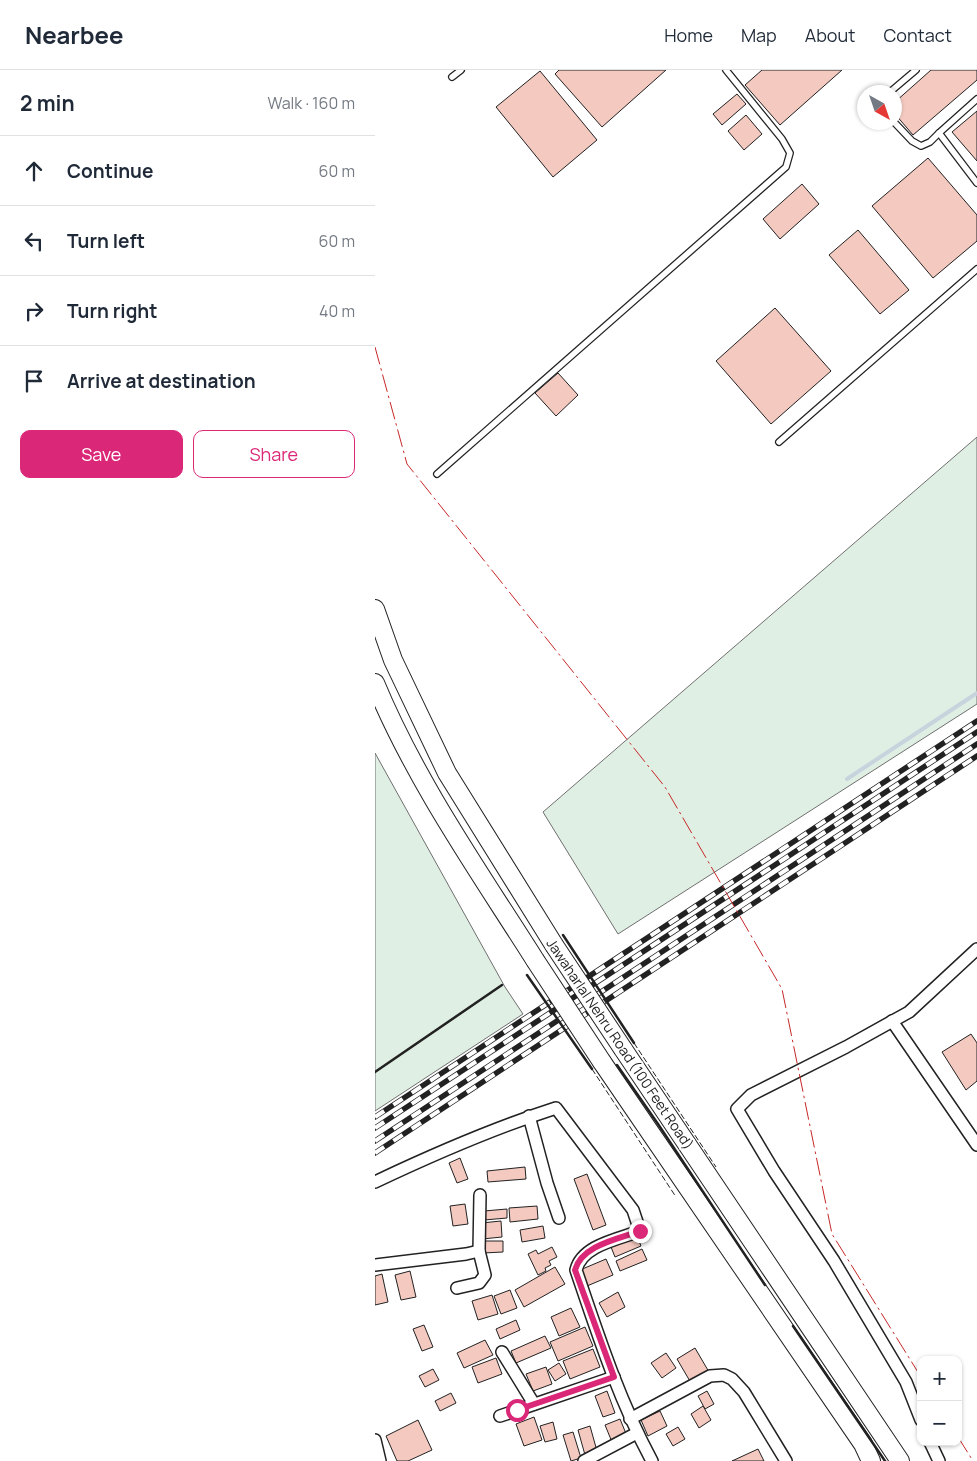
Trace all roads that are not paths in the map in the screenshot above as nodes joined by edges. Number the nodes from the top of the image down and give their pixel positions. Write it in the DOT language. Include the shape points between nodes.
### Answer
graph roads {
  1 [pos="461,70"];
  2 [pos="726,70"];
  3 [pos="916,70"];
  4 [pos="452,77"];
  5 [pos="898,85"];
  6 [pos="977,99"];
  7 [pos="902,130"];
  8 [pos="939,134"];
  9 [pos="977,183"];
  10 [pos="977,269"];
  11 [pos="779,442"];
  12 [pos="437,474"];
  13 [pos="375,609"];
  14 [pos="375,683"];
  15 [pos="977,949"];
  16 [pos="891,1021"];
  17 [pos="529,1116"];
  18 [pos="977,1145"];
  19 [pos="375,1182"];
  20 [pos="480,1195"];
  21 [pos="559,1218"];
  22 [pos="479,1251"];
  23 [pos="375,1265"];
  24 [pos="457,1288"];
  25 [pos="502,1352"];
  26 [pos="614,1377"];
  27 [pos="534,1404"];
  28 [pos="917,1410"];
  29 [pos="501,1416"];
  30 [pos="630,1418"];
  31 [pos="637,1433"];
  32 [pos="375,1440"];
  33 [pos="931,1446"];
  34 [pos="380,1461"];
  35 [pos="585,1461"];
  36 [pos="652,1461"];
  37 [pos="786,1461"];
  38 [pos="871,1461"];
  39 [pos="899,1461"];
  40 [pos="939,1461"];
  1 -- 4 [label="lane"];
  2 -- 12 [label="lane" via="782,139 790,153 786,167"];
  3 -- 5 [label="lane"];
  6 -- 8 [label="lane"];
  7 -- 8 [label="lane" via="921,146"];
  8 -- 9 [label="lane"];
  10 -- 11 [label="lane"];
  13 -- 39 [label="main road, Jawaharlal Nehru Road (100 Feet Road), bridge" via="393,660 447,773 554,945"];
  14 -- 38 [label="main road, Jawaharlal Nehru Road (100 Feet Road), bridge" via="429,792 535,960 863,1444"];
  15 -- 16 [label="street" via="909,1012"];
  16 -- 18 [label="street"];
  16 -- 28 [label="street" via="751,1095 737,1108 906,1382"];
  17 -- 19 [label="street"];
  17 -- 21 [label="street"];
  17 -- 26 [label="street" via="556,1108 633,1210 639,1225 640,1231 591,1249 577,1262 575,1270"];
  20 -- 22 [label="street"];
  22 -- 23 [label="street"];
  22 -- 24 [label="street" via="485,1275 479,1283"];
  25 -- 27 [label="street"];
  26 -- 27 [label="street"];
  26 -- 30 [label="street"];
  27 -- 29 [label="street"];
  30 -- 31 [label="street"];
  30 -- 37 [label="street" via="710,1376 724,1375 744,1392"];
  31 -- 35 [label="street"];
  31 -- 36 [label="street"];
  32 -- 34 [label="street"];
  33 -- 40 [label="street"];
}
